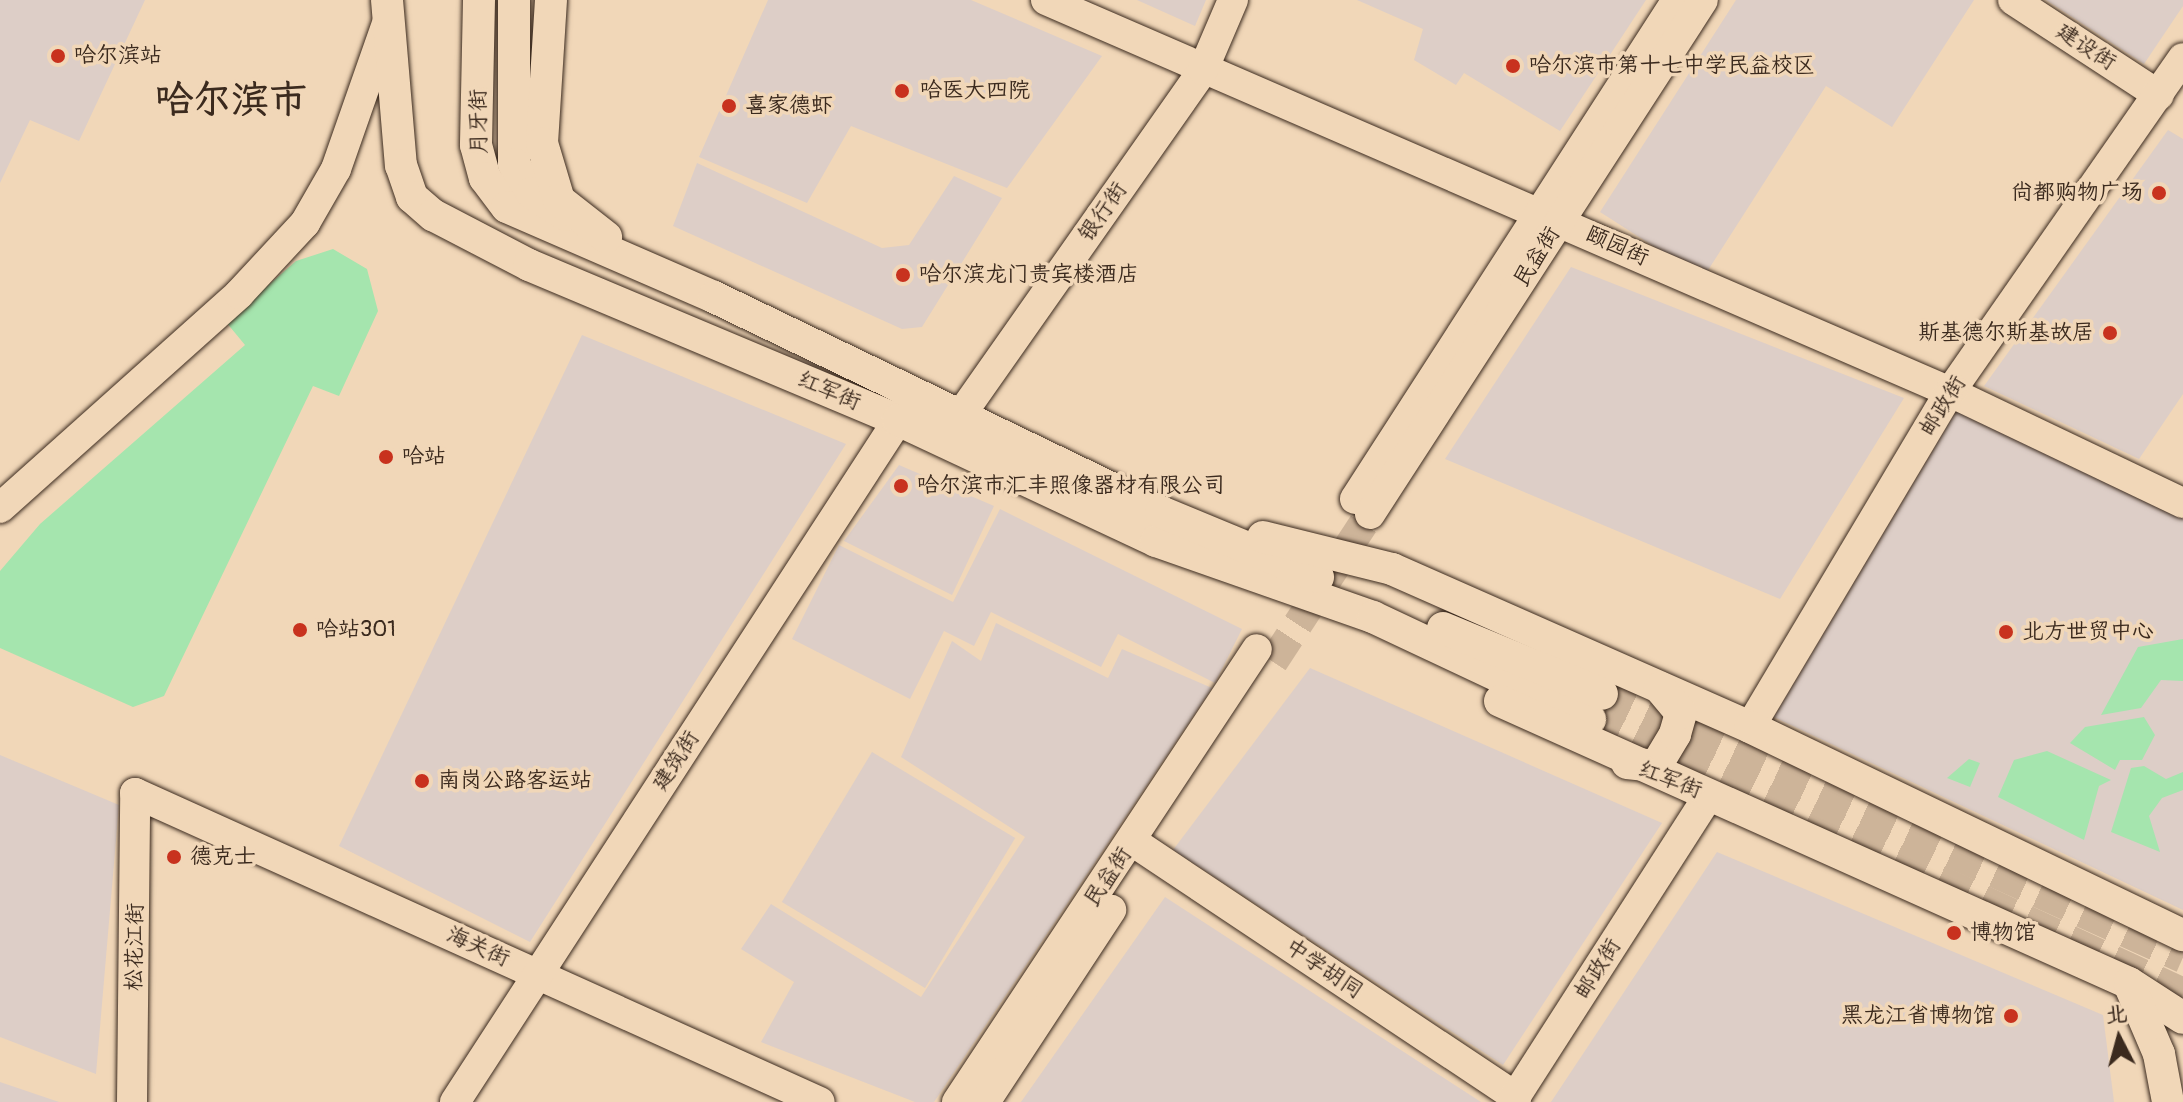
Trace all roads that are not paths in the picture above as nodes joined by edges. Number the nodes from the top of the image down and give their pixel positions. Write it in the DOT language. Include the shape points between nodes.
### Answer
graph roads {
  1 [pos="479,0"];
  2 [pos="514,0"];
  3 [pos="551,0"];
  4 [pos="1046,0"];
  5 [pos="1233,0"];
  6 [pos="1677,0"];
  7 [pos="1703,0"];
  8 [pos="2013,0"];
  9 [pos="387,12"];
  10 [pos="2183,58"];
  11 [pos="1203,70"];
  12 [pos="2159,95"];
  13 [pos="1548,218"];
  14 [pos="587,226"];
  15 [pos="620,257"];
  16 [pos="714,297"];
  17 [pos="1950,392"];
  18 [pos="960,416"];
  19 [pos="898,420"];
  20 [pos="2183,503"];
  21 [pos="0,508"];
  22 [pos="1360,510"];
  23 [pos="1158,526"];
  24 [pos="1265,656"];
  25 [pos="1660,688"];
  26 [pos="1596,706"];
  27 [pos="1750,727"];
  28 [pos="1624,762"];
  29 [pos="135,793"];
  30 [pos="1709,795"];
  31 [pos="1141,846"];
  32 [pos="2183,935"];
  33 [pos="538,974"];
  34 [pos="2129,983"];
  35 [pos="2183,1018"];
  36 [pos="1514,1099"];
  37 [pos="132,1102"];
  38 [pos="455,1102"];
  39 [pos="820,1102"];
  40 [pos="957,1102"];
  41 [pos="985,1102"];
  42 [pos="2168,1102"];
  1 -- 15 [label="main road, 月牙街" via="476,145 485,178 530,222"];
  2 -- 14 [label="main road, 月牙街" via="514,164 532,193"];
  3 -- 14 [label="main road" via="542,143 559,200"];
  4 -- 11 [label="street, 颐园街"];
  5 -- 11 [label="street, 银行街"];
  6 -- 13 [label="street, 民益街"];
  7 -- 13 [label="street, 民益街"];
  8 -- 12 [label="street, 建设街"];
  9 -- 19 [label="main road, 红军街" via="392,110 412,197 500,248"];
  9 -- 21 [label="street" via="336,169 305,223 239,294"];
  10 -- 12 [label="street, 邮政街"];
  11 -- 13 [label="street, 颐园街"];
  11 -- 18 [label="street, 银行街"];
  12 -- 17 [label="street, 邮政街"];
  13 -- 17 [label="street, 颐园街"];
  13 -- 22 [label="street, 民益街"];
  14 -- 16 [label="main road"];
  15 -- 16 [label="main road, 红军街"];
  16 -- 18 [label="main road, 红军街"];
  17 -- 20 [label="street, 颐园街"];
  17 -- 27 [label="street, 邮政街"];
  18 -- 23 [label="main road, 红军街"];
  19 -- 23 [label="main road, 红军街"];
  19 -- 33 [label="street, 建筑街"];
  23 -- 25 [label="main road, 红军街" via="1392,569"];
  23 -- 26 [label="main road, 红军街"];
  23 -- 28 [label="main road, 红军街"];
  24 -- 31 [label="street, 民益街"];
  25 -- 27 [label="main road, 红军街"];
  25 -- 28 [label="main road" via="1681,713 1675,734 1656,766"];
  27 -- 32 [label="main road, 红军街"];
  28 -- 30 [label="main road, 红军街"];
  29 -- 33 [label="street, 海关街"];
  29 -- 37 [label="street, 松花江街"];
  30 -- 34 [label="main road, 红军街"];
  30 -- 36 [label="street, 邮政街"];
  31 -- 36 [label="street, 中学胡同"];
  31 -- 40 [label="street, 民益街"];
  31 -- 41 [label="street, 民益街"];
  33 -- 38 [label="street, 建筑街"];
  33 -- 39 [label="street, 海关街"];
  34 -- 35 [label="main road, 红军街"];
  34 -- 42 [label="main road" via="2159,1054"];
}
